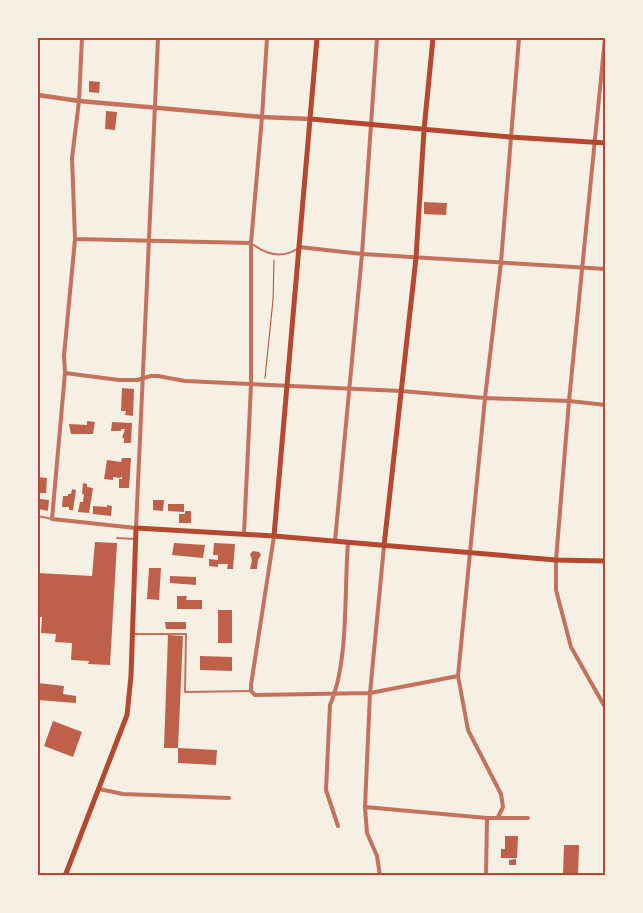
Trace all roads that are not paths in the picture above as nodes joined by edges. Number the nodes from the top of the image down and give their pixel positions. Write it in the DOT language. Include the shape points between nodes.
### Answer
graph roads {
  1 [pos="82,38"];
  2 [pos="158,38"];
  3 [pos="267,38"];
  4 [pos="317,38"];
  5 [pos="377,38"];
  6 [pos="433,38"];
  7 [pos="520,38"];
  8 [pos="605,38"];
  9 [pos="38,96"];
  10 [pos="79,101"];
  11 [pos="156,106"];
  12 [pos="262,116"];
  13 [pos="311,119"];
  14 [pos="370,125"];
  15 [pos="424,130"];
  16 [pos="510,137"];
  17 [pos="595,142"];
  18 [pos="606,143"];
  19 [pos="75,239"];
  20 [pos="149,241"];
  21 [pos="251,243"];
  22 [pos="299,247"];
  23 [pos="362,254"];
  24 [pos="416,258"];
  25 [pos="501,262"];
  26 [pos="582,268"];
  27 [pos="606,269"];
  28 [pos="65,373"];
  29 [pos="144,378"];
  30 [pos="251,385"];
  31 [pos="286,386"];
  32 [pos="348,389"];
  33 [pos="401,391"];
  34 [pos="485,398"];
  35 [pos="569,401"];
  36 [pos="606,405"];
  37 [pos="38,516"];
  38 [pos="52,519"];
  39 [pos="136,528"];
  40 [pos="244,534"];
  41 [pos="274,536"];
  42 [pos="117,538"];
  43 [pos="135,539"];
  44 [pos="335,541"];
  45 [pos="348,543"];
  46 [pos="384,546"];
  47 [pos="470,552"];
  48 [pos="556,560"];
  49 [pos="606,561"];
  50 [pos="132,634"];
  51 [pos="458,676"];
  52 [pos="252,691"];
  53 [pos="370,693"];
  54 [pos="335,694"];
  55 [pos="606,709"];
  56 [pos="99,789"];
  57 [pos="229,798"];
  58 [pos="365,807"];
  59 [pos="487,818"];
  60 [pos="498,818"];
  61 [pos="528,818"];
  62 [pos="338,826"];
  63 [pos="65,876"];
  64 [pos="380,876"];
  65 [pos="486,876"];
  1 -- 10 [label="street"];
  2 -- 11 [label="street"];
  3 -- 12 [label="street"];
  4 -- 13 [label="main road"];
  5 -- 14 [label="street"];
  6 -- 15 [label="main road"];
  7 -- 16 [label="street"];
  8 -- 17 [label="street"];
  9 -- 10 [label="street"];
  10 -- 11 [label="street"];
  10 -- 19 [label="street" via="72,158"];
  11 -- 12 [label="street"];
  11 -- 20 [label="street"];
  12 -- 13 [label="street"];
  12 -- 21 [label="street"];
  13 -- 14 [label="main road"];
  13 -- 22 [label="main road"];
  14 -- 15 [label="main road"];
  14 -- 23 [label="street"];
  15 -- 16 [label="main road"];
  15 -- 24 [label="main road"];
  16 -- 17 [label="main road"];
  16 -- 25 [label="street"];
  17 -- 18 [label="main road"];
  17 -- 26 [label="street"];
  19 -- 20 [label="street"];
  19 -- 28 [label="street"];
  20 -- 21 [label="street"];
  20 -- 29 [label="street"];
  21 -- 22 [label="lane" via="275,254 286,254"];
  21 -- 30 [label="street"];
  22 -- 23 [label="street"];
  22 -- 31 [label="main road"];
  23 -- 24 [label="street"];
  23 -- 32 [label="street"];
  24 -- 25 [label="street"];
  24 -- 33 [label="main road"];
  25 -- 26 [label="street"];
  25 -- 34 [label="street"];
  26 -- 27 [label="street"];
  26 -- 35 [label="street"];
  28 -- 29 [label="street" via="119,380"];
  28 -- 38 [label="street"];
  29 -- 30 [label="street" via="158,376"];
  29 -- 39 [label="street"];
  30 -- 31 [label="street"];
  30 -- 40 [label="street"];
  31 -- 32 [label="street"];
  31 -- 41 [label="main road"];
  32 -- 33 [label="street"];
  32 -- 44 [label="street"];
  33 -- 34 [label="street"];
  33 -- 46 [label="main road"];
  34 -- 35 [label="street"];
  34 -- 47 [label="street"];
  35 -- 36 [label="street"];
  35 -- 48 [label="street"];
  37 -- 38 [label="lane"];
  38 -- 39 [label="street"];
  39 -- 40 [label="main road"];
  39 -- 43 [label="main road"];
  40 -- 41 [label="main road"];
  41 -- 44 [label="main road"];
  41 -- 52 [label="street"];
  42 -- 43 [label="lane"];
  43 -- 50 [label="main road"];
  44 -- 45 [label="main road"];
  45 -- 46 [label="main road"];
  45 -- 54 [label="street" via="343,644"];
  46 -- 47 [label="main road"];
  46 -- 53 [label="street"];
  47 -- 48 [label="main road"];
  47 -- 51 [label="street"];
  48 -- 49 [label="main road"];
  48 -- 55 [label="street" via="556,590 571,647"];
  50 -- 52 [label="lane" via="186,634 185,692"];
  50 -- 56 [label="main road" via="132,676 127,715"];
  51 -- 53 [label="street"];
  51 -- 60 [label="street" via="468,730 501,794 502,807"];
  52 -- 54 [label="street" via="262,696"];
  53 -- 54 [label="street"];
  53 -- 58 [label="street"];
  54 -- 62 [label="street" via="330,705 326,790"];
  56 -- 57 [label="street" via="123,794"];
  56 -- 63 [label="main road"];
  58 -- 59 [label="street"];
  58 -- 64 [label="street" via="367,833 377,856"];
  59 -- 60 [label="street"];
  59 -- 65 [label="street"];
  60 -- 61 [label="street"];
}
